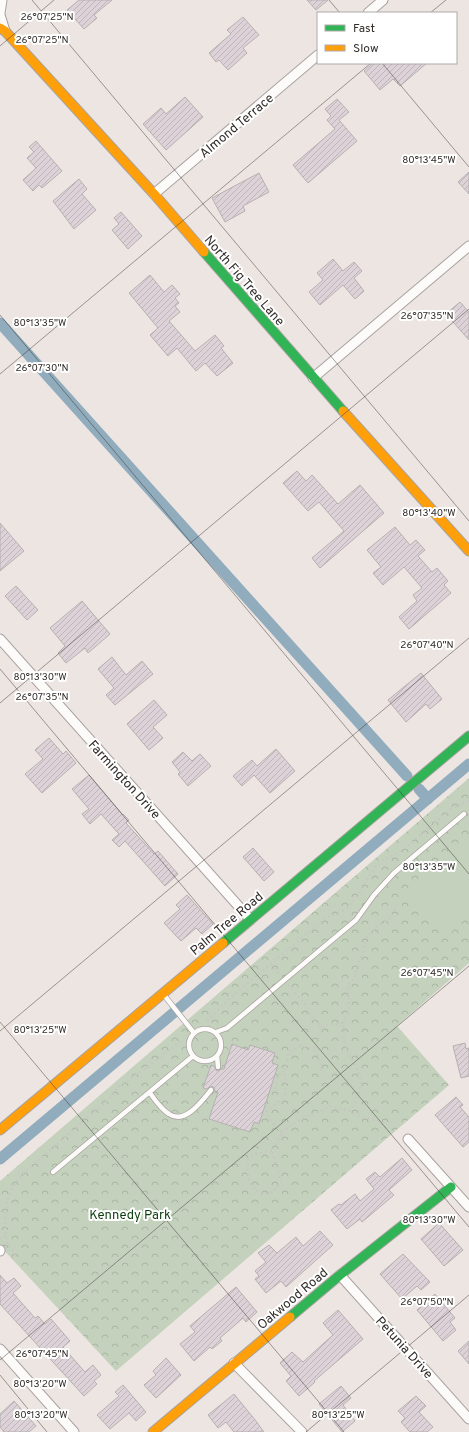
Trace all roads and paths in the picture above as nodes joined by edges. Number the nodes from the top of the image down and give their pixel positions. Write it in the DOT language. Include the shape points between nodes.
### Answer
graph roads {
  1 [pos="2,0"];
  2 [pos="383,0"];
  3 [pos="369,12"];
  4 [pos="0,14"];
  5 [pos="3,29"];
  6 [pos="317,56"];
  7 [pos="154,194"];
  8 [pos="469,246"];
  9 [pos="313,378"];
  10 [pos="469,550"];
  11 [pos="0,639"];
  12 [pos="469,736"];
  13 [pos="469,801"];
  14 [pos="464,814"];
  15 [pos="396,906"];
  16 [pos="250,919"];
  17 [pos="288,984"];
  18 [pos="165,997"];
  19 [pos="207,1021"];
  20 [pos="343,1023"];
  21 [pos="321,1026"];
  22 [pos="216,1032"];
  23 [pos="194,1033"];
  24 [pos="183,1039"];
  25 [pos="313,1049"];
  26 [pos="193,1056"];
  27 [pos="217,1056"];
  28 [pos="218,1067"];
  29 [pos="285,1071"];
  30 [pos="322,1074"];
  31 [pos="275,1089"];
  32 [pos="211,1090"];
  33 [pos="150,1093"];
  34 [pos="350,1111"];
  35 [pos="0,1130"];
  36 [pos="282,1134"];
  37 [pos="391,1134"];
  38 [pos="408,1139"];
  39 [pos="272,1151"];
  40 [pos="53,1172"];
  41 [pos="451,1187"];
  42 [pos="469,1207"];
  43 [pos="6,1235"];
  44 [pos="0,1239"];
  45 [pos="7,1243"];
  46 [pos="2,1249"];
  47 [pos="12,1258"];
  48 [pos="340,1275"];
  49 [pos="0,1349"];
  50 [pos="234,1363"];
  51 [pos="469,1419"];
  52 [pos="74,1432"];
  53 [pos="153,1432"];
  54 [pos="302,1432"];
  1 -- 4 [label="street"];
  2 -- 3 [label="street"];
  4 -- 5 [label="street"];
  5 -- 7 [label="street, North Fig Tree Lane"];
  6 -- 7 [label="street, Almond Terrace"];
  7 -- 9 [label="street, North Fig Tree Lane"];
  8 -- 9 [label="street"];
  9 -- 10 [label="street, North Fig Tree Lane"];
  11 -- 16 [label="street, Farmington Drive"];
  12 -- 16 [label="street, Palm Tree Road"];
  13 -- 19 [label="path" via="451,809 404,849 382,861 346,909 326,918 316,926 230,998"];
  14 -- 22 [label="lane" via="394,873 356,920 227,1028"];
  15 -- 20 [label="path" via="391,918 366,937 354,979 348,985 349,1008"];
  16 -- 18 [label="street, Palm Tree Road"];
  17 -- 21 [label="path"];
  18 -- 23 [label="lane"];
  18 -- 35 [label="street, Palm Tree Road"];
  20 -- 21 [label="path"];
  20 -- 34 [label="path" via="349,1056 359,1074 360,1089 357,1102"];
  21 -- 25 [label="path" via="320,1036"];
  22 -- 23 [label="lane" via="207,1028"];
  22 -- 27 [label="lane" via="222,1041"];
  23 -- 26 [label="lane" via="189,1042"];
  24 -- 43 [label="path" via="120,1085 106,1102 21,1175 7,1202"];
  25 -- 29 [label="path" via="300,1046 290,1052"];
  25 -- 30 [label="path" via="319,1057"];
  26 -- 27 [label="lane" via="197,1060 208,1061"];
  26 -- 33 [label="lane"];
  27 -- 28 [label="lane"];
  29 -- 31 [label="path" via="278,1075"];
  29 -- 36 [label="path" via="284,1097 267,1111 269,1119"];
  32 -- 33 [label="lane" via="188,1114 175,1117 164,1111"];
  33 -- 40 [label="lane"];
  34 -- 36 [label="path" via="331,1106 295,1122"];
  34 -- 37 [label="path" via="379,1121"];
  36 -- 39 [label="path"];
  38 -- 41 [label="street"];
  39 -- 39 [label="path" via="281,1183 274,1192 261,1194 251,1185 247,1173 248,1160 255,1154"];
  41 -- 42 [label="street"];
  41 -- 48 [label="street, Oakwood Road"];
  43 -- 44 [label="path"];
  43 -- 45 [label="path"];
  45 -- 46 [label="path"];
  45 -- 47 [label="path" via="15,1253"];
  48 -- 50 [label="street, Oakwood Road"];
  48 -- 51 [label="street, Petunia Drive"];
  49 -- 52 [label="street"];
  50 -- 53 [label="street, Oakwood Road"];
  50 -- 54 [label="street"];
}
